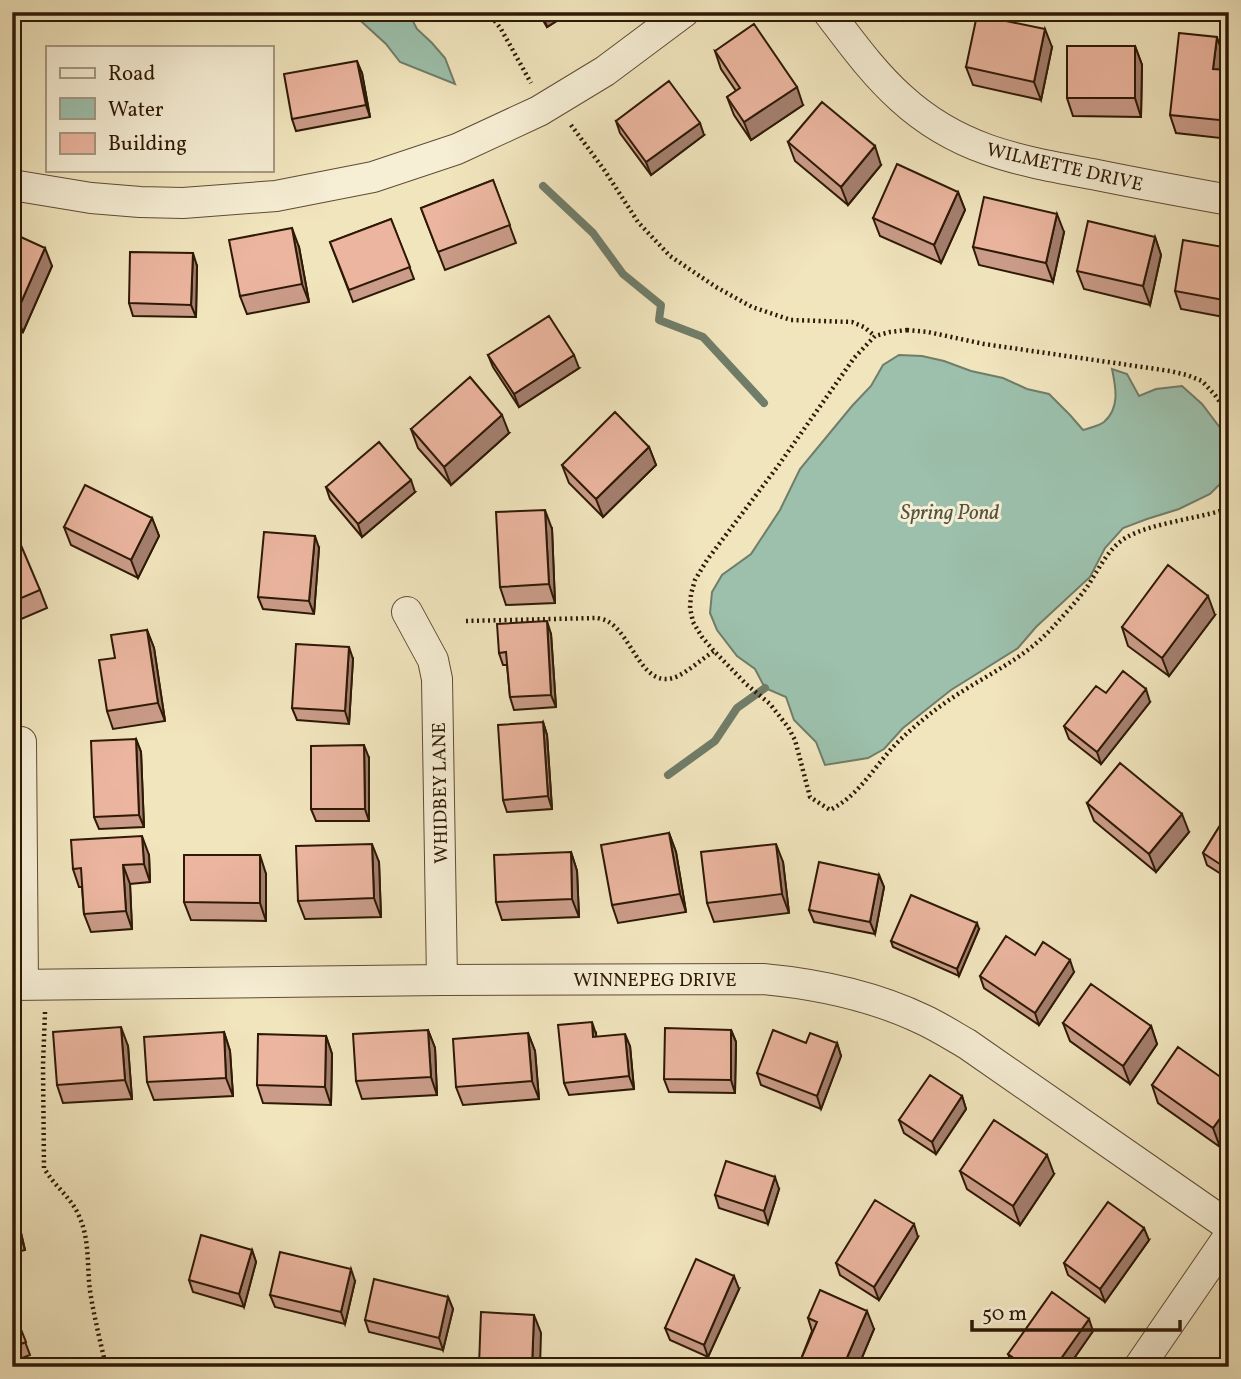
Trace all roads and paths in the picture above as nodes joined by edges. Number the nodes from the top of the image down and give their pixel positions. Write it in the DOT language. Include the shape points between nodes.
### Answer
graph roads {
  1 [pos="488,12"];
  2 [pos="684,12"];
  3 [pos="828,12"];
  4 [pos="530,80"];
  5 [pos="572,125"];
  6 [pos="12,186"];
  7 [pos="1229,200"];
  8 [pos="875,337"];
  9 [pos="1220,511"];
  10 [pos="1229,513"];
  11 [pos="407,612"];
  12 [pos="466,621"];
  13 [pos="714,651"];
  14 [pos="21,742"];
  15 [pos="442,980"];
  16 [pos="18,985"];
  17 [pos="45,1007"];
  18 [pos="1229,1226"];
  19 [pos="1229,1236"];
  20 [pos="106,1367"];
  21 [pos="1139,1367"];
  1 -- 4 [label="path"];
  2 -- 6 [label="street" via="605,71 539,111 457,149 373,177 276,196 183,203 92,198"];
  3 -- 7 [label="street, WILMETTE DRIVE" via="901,99 968,143 1038,164"];
  5 -- 8 [label="path" via="638,222 670,256 752,307 791,320 852,322"];
  8 -- 9 [label="path" via="907,330 928,332 1202,381 1227,412 1227,493"];
  8 -- 13 [label="path" via="854,358 695,580 690,608 693,622"];
  9 -- 10 [label="path"];
  9 -- 13 [label="path" via="1149,529 1118,544 1035,645 922,721 841,805 830,810 810,797 788,727"];
  11 -- 15 [label="street, WHIDBEY LANE" via="438,679"];
  12 -- 13 [label="path" via="607,620 651,675 665,679 677,677"];
  14 -- 16 [label="street"];
  15 -- 16 [label="street, WINNEPEG DRIVE"];
  15 -- 18 [label="street, WINNEPEG DRIVE" via="762,979 829,988 891,1006 967,1044"];
  17 -- 20 [label="path" via="44,1168 80,1218"];
  19 -- 21 [label="street"];
}
